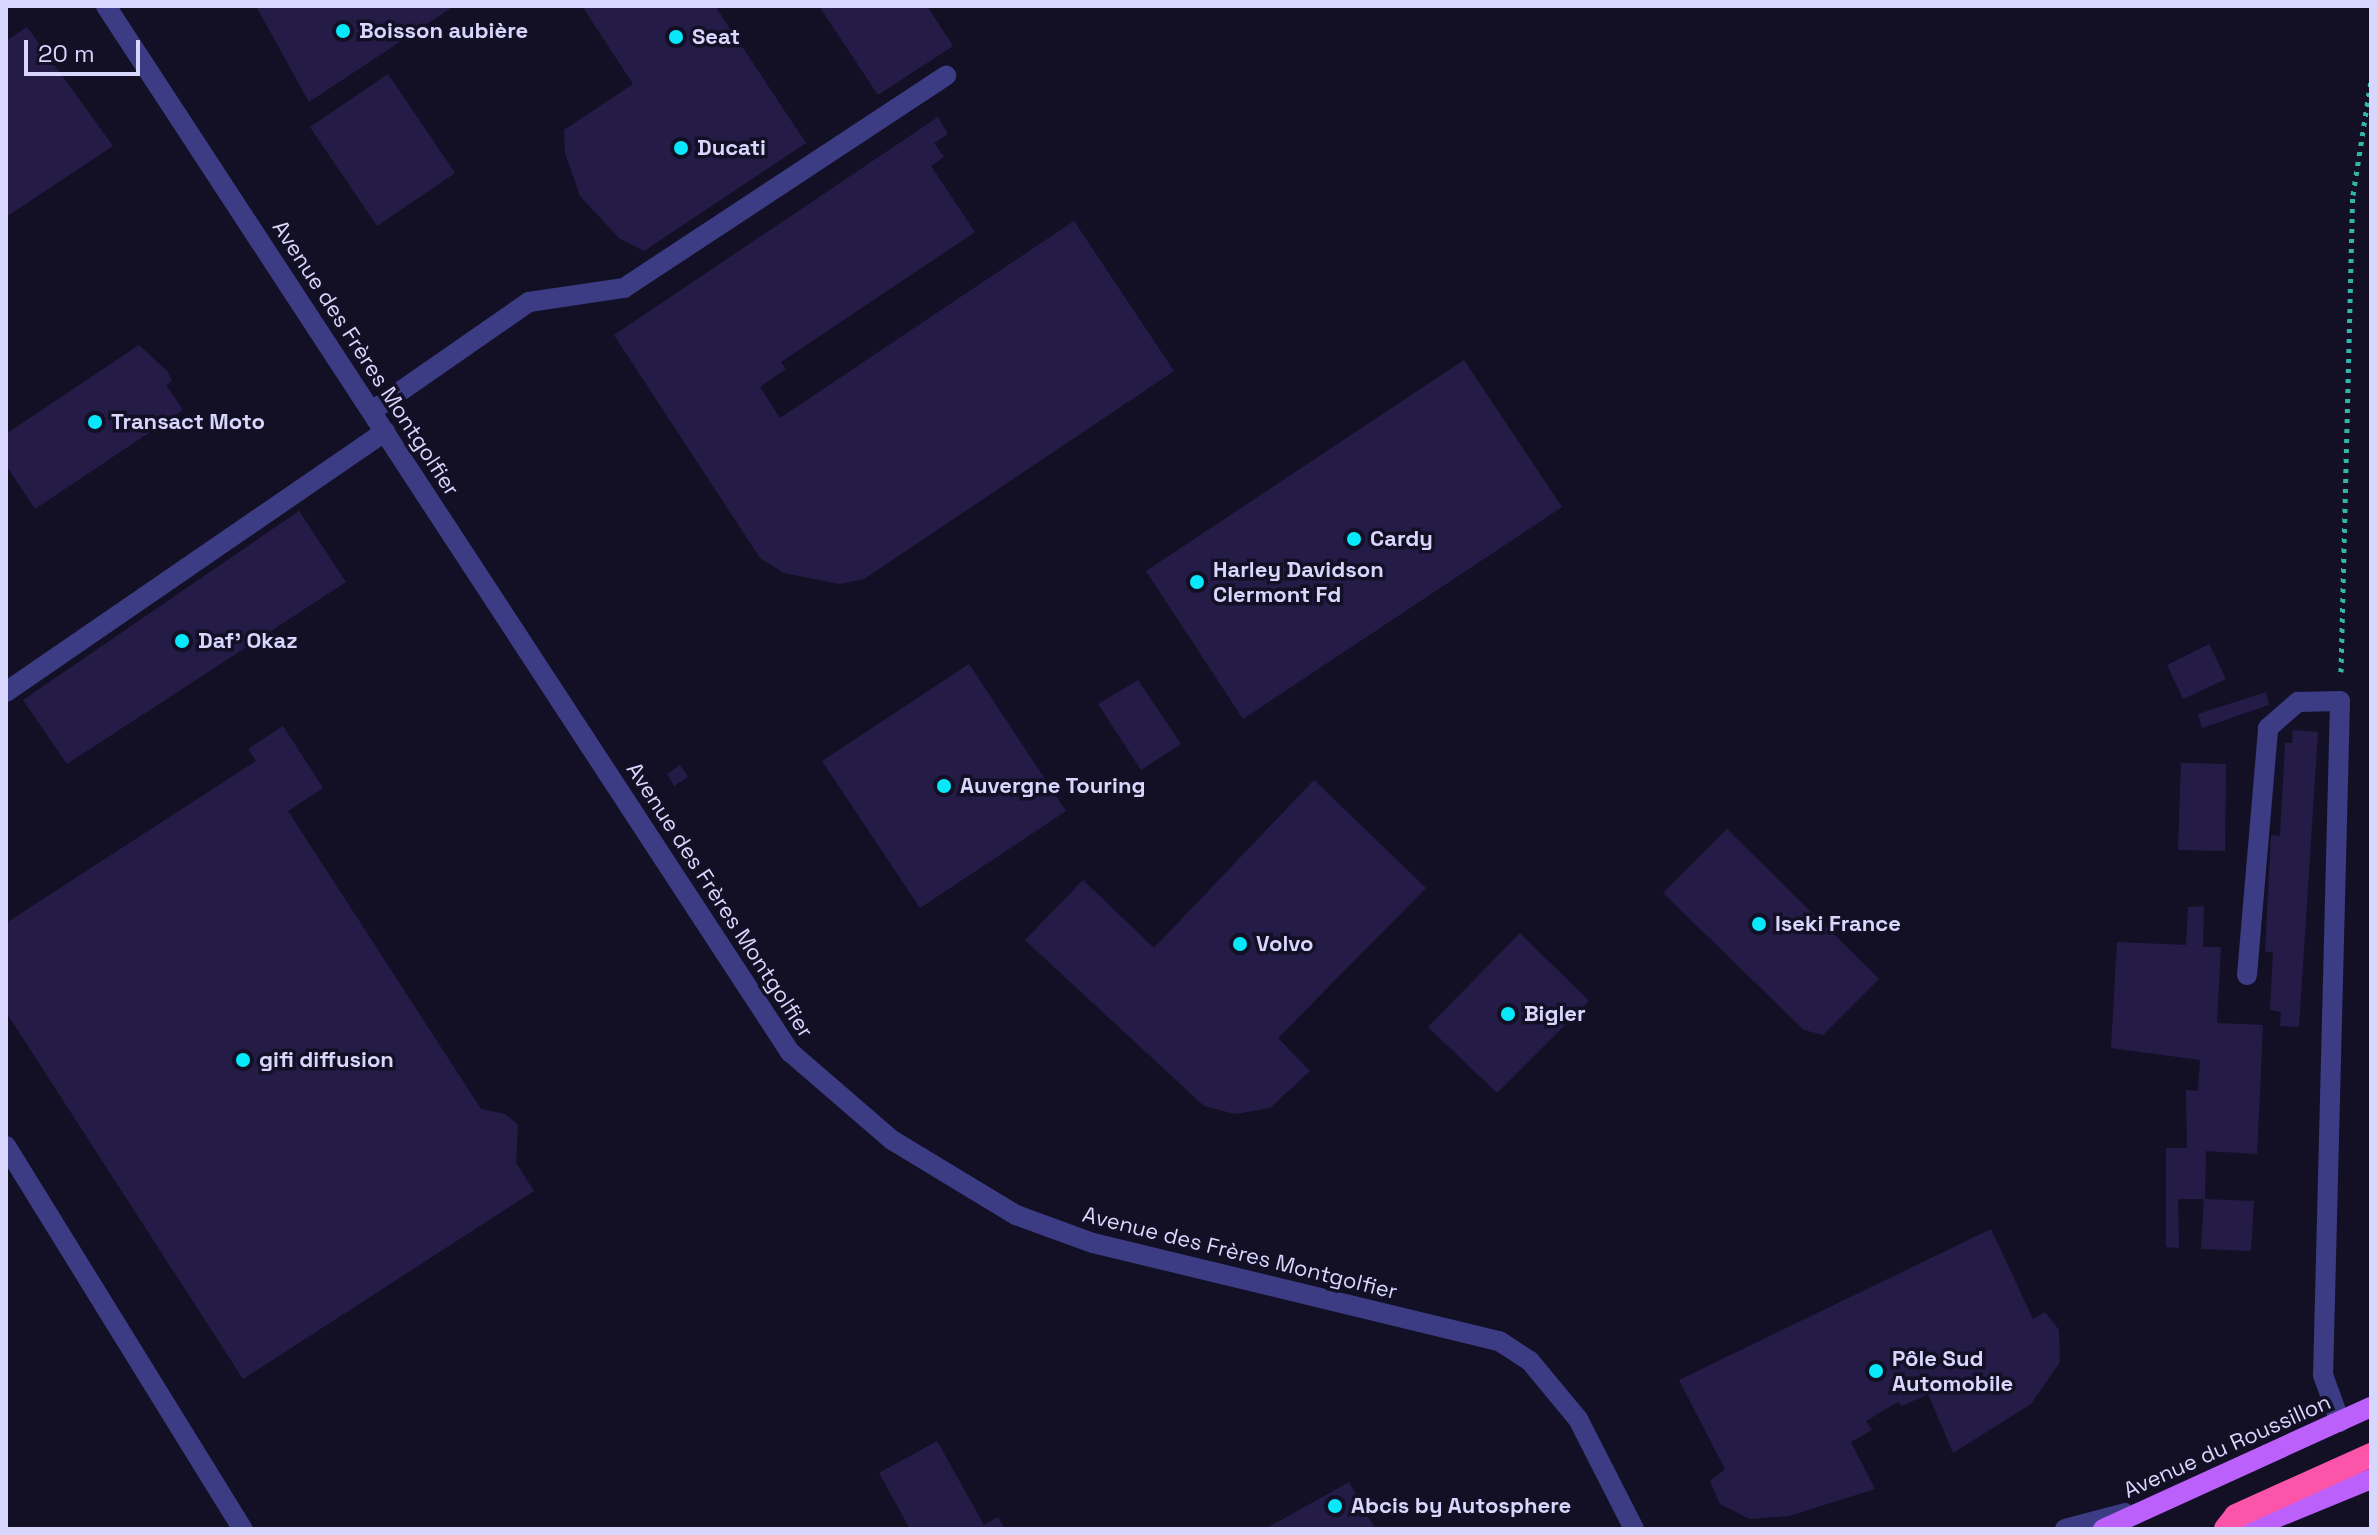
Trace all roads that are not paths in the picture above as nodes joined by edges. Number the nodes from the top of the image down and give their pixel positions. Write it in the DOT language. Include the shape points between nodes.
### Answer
graph roads {
  1 [pos="106,6"];
  2 [pos="946,76"];
  3 [pos="372,411"];
  4 [pos="385,432"];
  5 [pos="6,692"];
  6 [pos="2247,975"];
  7 [pos="6,1146"];
  8 [pos="2371,1407"];
  9 [pos="2340,1422"];
  10 [pos="2371,1455"];
  11 [pos="2371,1479"];
  12 [pos="2160,1504"];
  13 [pos="243,1529"];
  14 [pos="1634,1529"];
  15 [pos="2065,1529"];
  16 [pos="2103,1529"];
  17 [pos="2226,1529"];
  18 [pos="2249,1529"];
  1 -- 3 [label="street, Avenue des Frères Montgolfier"];
  2 -- 3 [label="street" via="624,288 529,302"];
  3 -- 4 [label="street, Avenue des Frères Montgolfier"];
  4 -- 5 [label="street"];
  4 -- 14 [label="street, Avenue des Frères Montgolfier" via="790,1052 892,1140 1016,1215 1093,1243 1499,1341 1530,1361 1578,1419"];
  6 -- 9 [label="street" via="2268,728 2298,702 2340,701 2323,1375"];
  7 -- 13 [label="street"];
  8 -- 9 [label="main road, Avenue du Roussillon"];
  9 -- 12 [label="main road, Avenue du Roussillon"];
  10 -- 17 [label="highway" via="2236,1516"];
  11 -- 18 [label="main road"];
  12 -- 15 [label="street"];
  12 -- 16 [label="main road, Avenue du Roussillon"];
}
